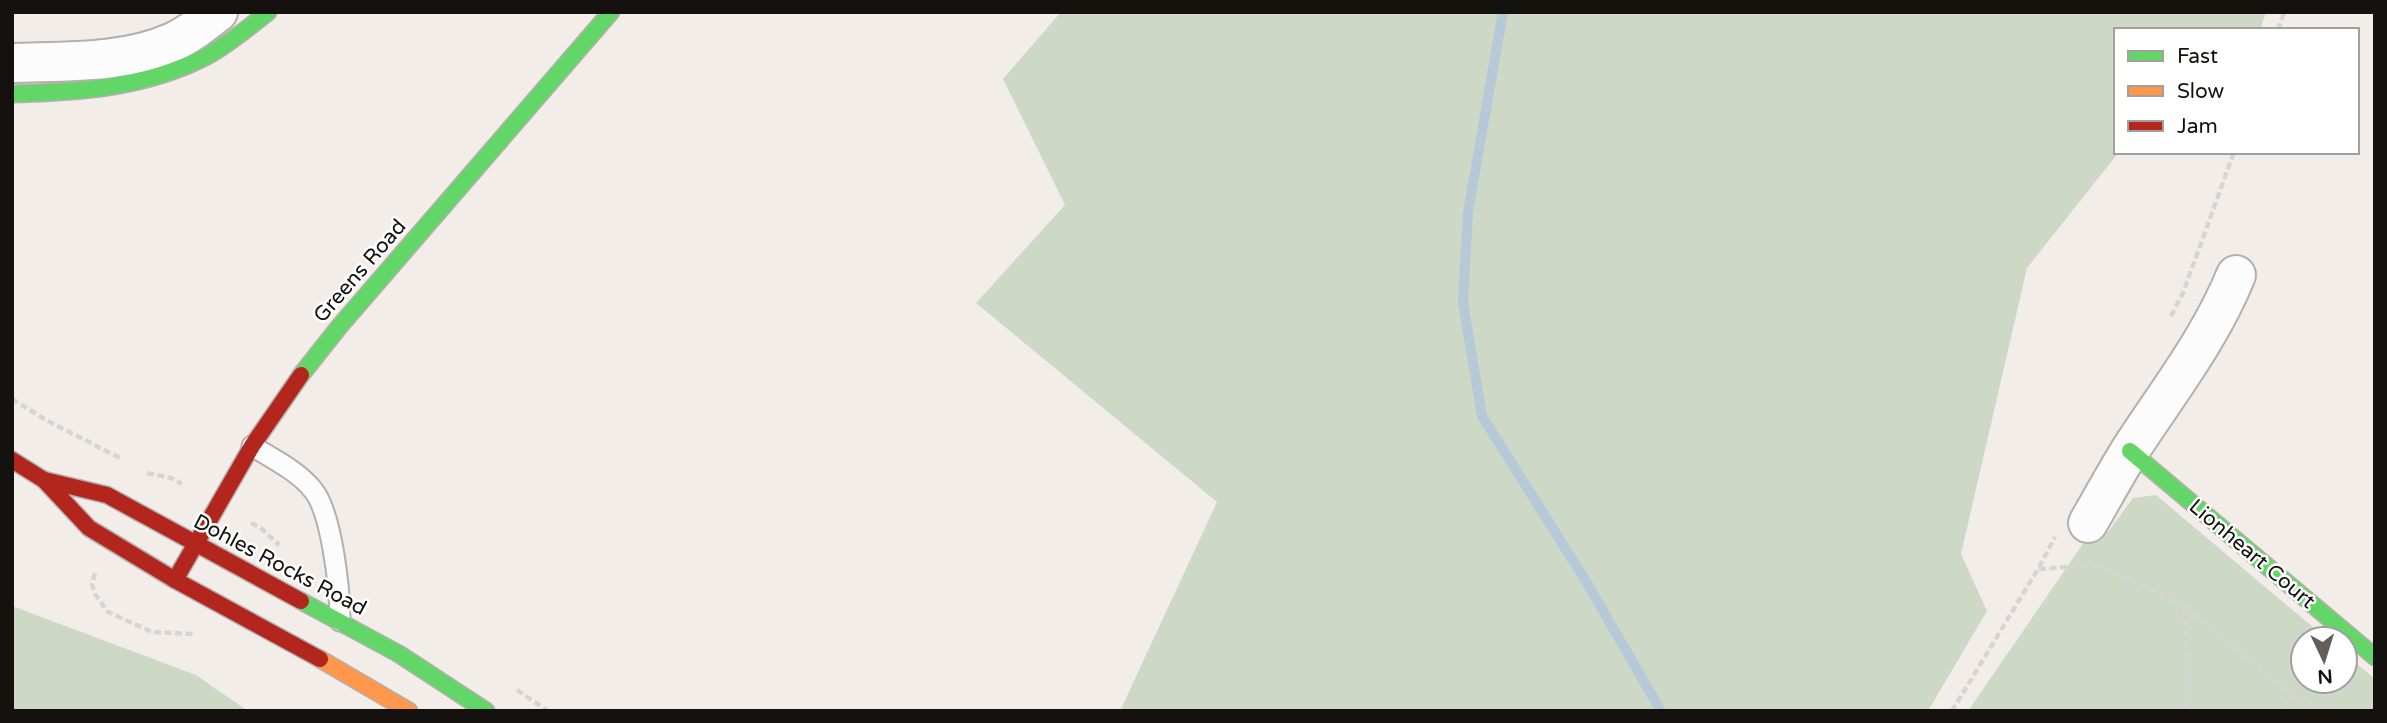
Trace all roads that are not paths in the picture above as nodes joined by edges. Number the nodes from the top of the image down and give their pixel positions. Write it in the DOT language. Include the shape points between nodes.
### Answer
graph roads {
  1 [pos="218,12"];
  2 [pos="268,12"];
  3 [pos="611,12"];
  4 [pos="12,63"];
  5 [pos="12,94"];
  6 [pos="2236,275"];
  7 [pos="252,446"];
  8 [pos="2130,451"];
  9 [pos="12,460"];
  10 [pos="44,480"];
  11 [pos="2088,523"];
  12 [pos="197,544"];
  13 [pos="175,580"];
  14 [pos="340,621"];
  15 [pos="2375,657"];
  16 [pos="409,711"];
  17 [pos="486,711"];
  1 -- 4 [label="street" via="173,42 143,51 110,58"];
  2 -- 5 [label="street" via="228,45 148,81 91,92"];
  3 -- 7 [label="street, Greens Road" via="338,327"];
  6 -- 8 [label="street" via="2202,345"];
  7 -- 12 [label="street, Greens Road"];
  7 -- 14 [label="lane" via="299,475 319,499 339,587"];
  8 -- 11 [label="street"];
  8 -- 15 [label="street, Lionheart Court"];
  9 -- 10 [label="street, Dohles Rocks Road"];
  10 -- 12 [label="street, Dohles Rocks Road" via="107,495"];
  10 -- 13 [label="street, Dohles Rocks Road" via="89,528"];
  12 -- 13 [label="street, Greens Road"];
  12 -- 14 [label="street, Dohles Rocks Road"];
  13 -- 16 [label="street, Dohles Rocks Road"];
  14 -- 17 [label="street, Dohles Rocks Road"];
}
